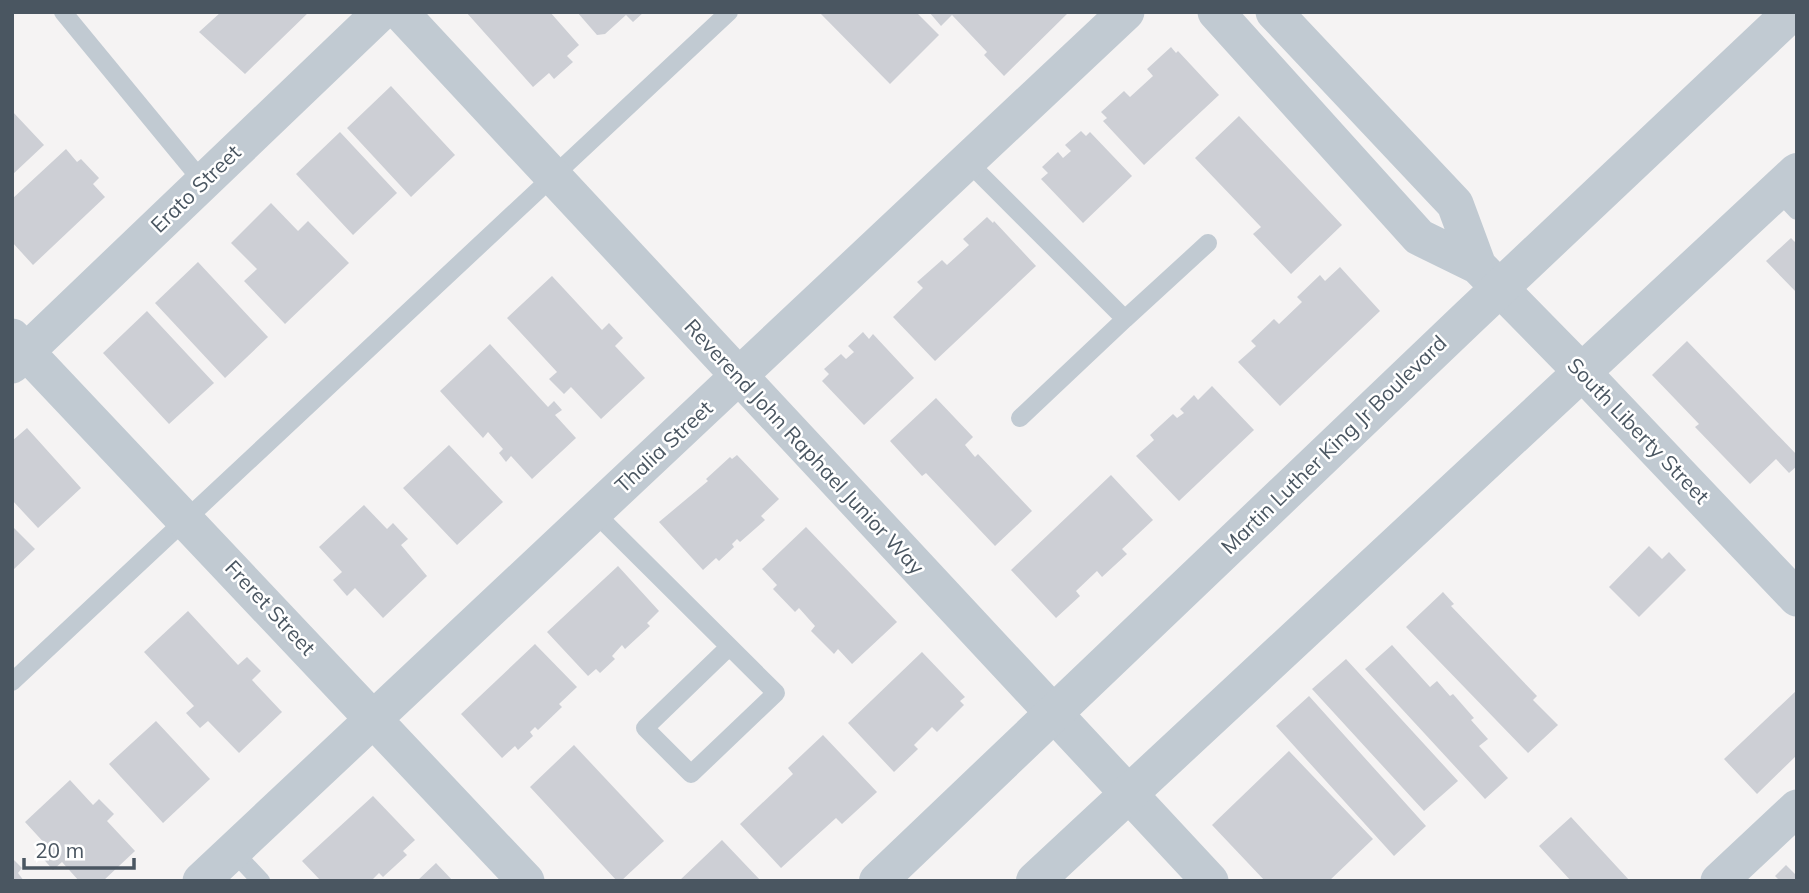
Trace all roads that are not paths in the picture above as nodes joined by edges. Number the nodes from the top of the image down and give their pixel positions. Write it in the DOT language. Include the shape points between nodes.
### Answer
graph roads {
  1 [pos="62,12"];
  2 [pos="381,12"];
  3 [pos="400,12"];
  4 [pos="729,12"];
  5 [pos="1126,12"];
  6 [pos="1216,12"];
  7 [pos="1274,12"];
  8 [pos="1793,12"];
  9 [pos="968,162"];
  10 [pos="553,177"];
  11 [pos="203,182"];
  12 [pos="1790,191"];
  13 [pos="1208,243"];
  14 [pos="1488,277"];
  15 [pos="1125,319"];
  16 [pos="17,351"];
  17 [pos="1581,370"];
  18 [pos="739,376"];
  19 [pos="1020,418"];
  20 [pos="594,512"];
  21 [pos="186,520"];
  22 [pos="1797,598"];
  23 [pos="729,647"];
  24 [pos="12,682"];
  25 [pos="1053,714"];
  26 [pos="374,718"];
  27 [pos="1128,793"];
  28 [pos="1797,808"];
  29 [pos="233,850"];
  30 [pos="201,881"];
  31 [pos="261,881"];
  32 [pos="526,881"];
  33 [pos="878,881"];
  34 [pos="1035,881"];
  35 [pos="1210,881"];
  36 [pos="1719,881"];
  1 -- 11 [label="lane"];
  2 -- 11 [label="street, Erato Street"];
  3 -- 10 [label="street, Reverend John Raphael Junior Way"];
  4 -- 10 [label="lane"];
  5 -- 9 [label="street, Thalia Street"];
  6 -- 14 [label="street, South Liberty Street" via="1419,237"];
  7 -- 14 [label="street, South Liberty Street" via="1455,204"];
  8 -- 14 [label="street, Martin Luther King Jr Boulevard"];
  9 -- 15 [label="lane"];
  9 -- 18 [label="street, Thalia Street"];
  10 -- 18 [label="street, Reverend John Raphael Junior Way"];
  10 -- 21 [label="lane"];
  11 -- 16 [label="street, Erato Street"];
  12 -- 17 [label="street"];
  13 -- 15 [label="lane"];
  14 -- 17 [label="street, South Liberty Street"];
  14 -- 25 [label="street, Martin Luther King Jr Boulevard"];
  15 -- 19 [label="lane"];
  16 -- 21 [label="street, Freret Street"];
  17 -- 22 [label="street, South Liberty Street"];
  17 -- 27 [label="street"];
  18 -- 20 [label="street, Thalia Street"];
  18 -- 25 [label="street, Reverend John Raphael Junior Way"];
  20 -- 23 [label="lane"];
  20 -- 26 [label="street, Thalia Street"];
  21 -- 24 [label="lane"];
  21 -- 26 [label="street, Freret Street"];
  23 -- 23 [label="lane" via="776,693 691,774 645,728"];
  25 -- 27 [label="street, Reverend John Raphael Junior Way"];
  25 -- 33 [label="street, Martin Luther King Jr Boulevard"];
  26 -- 29 [label="street, Thalia Street"];
  26 -- 32 [label="street, Freret Street"];
  27 -- 34 [label="street"];
  27 -- 35 [label="street, Reverend John Raphael Junior Way"];
  28 -- 36 [label="street"];
  29 -- 30 [label="street, Thalia Street"];
  29 -- 31 [label="lane"];
}
